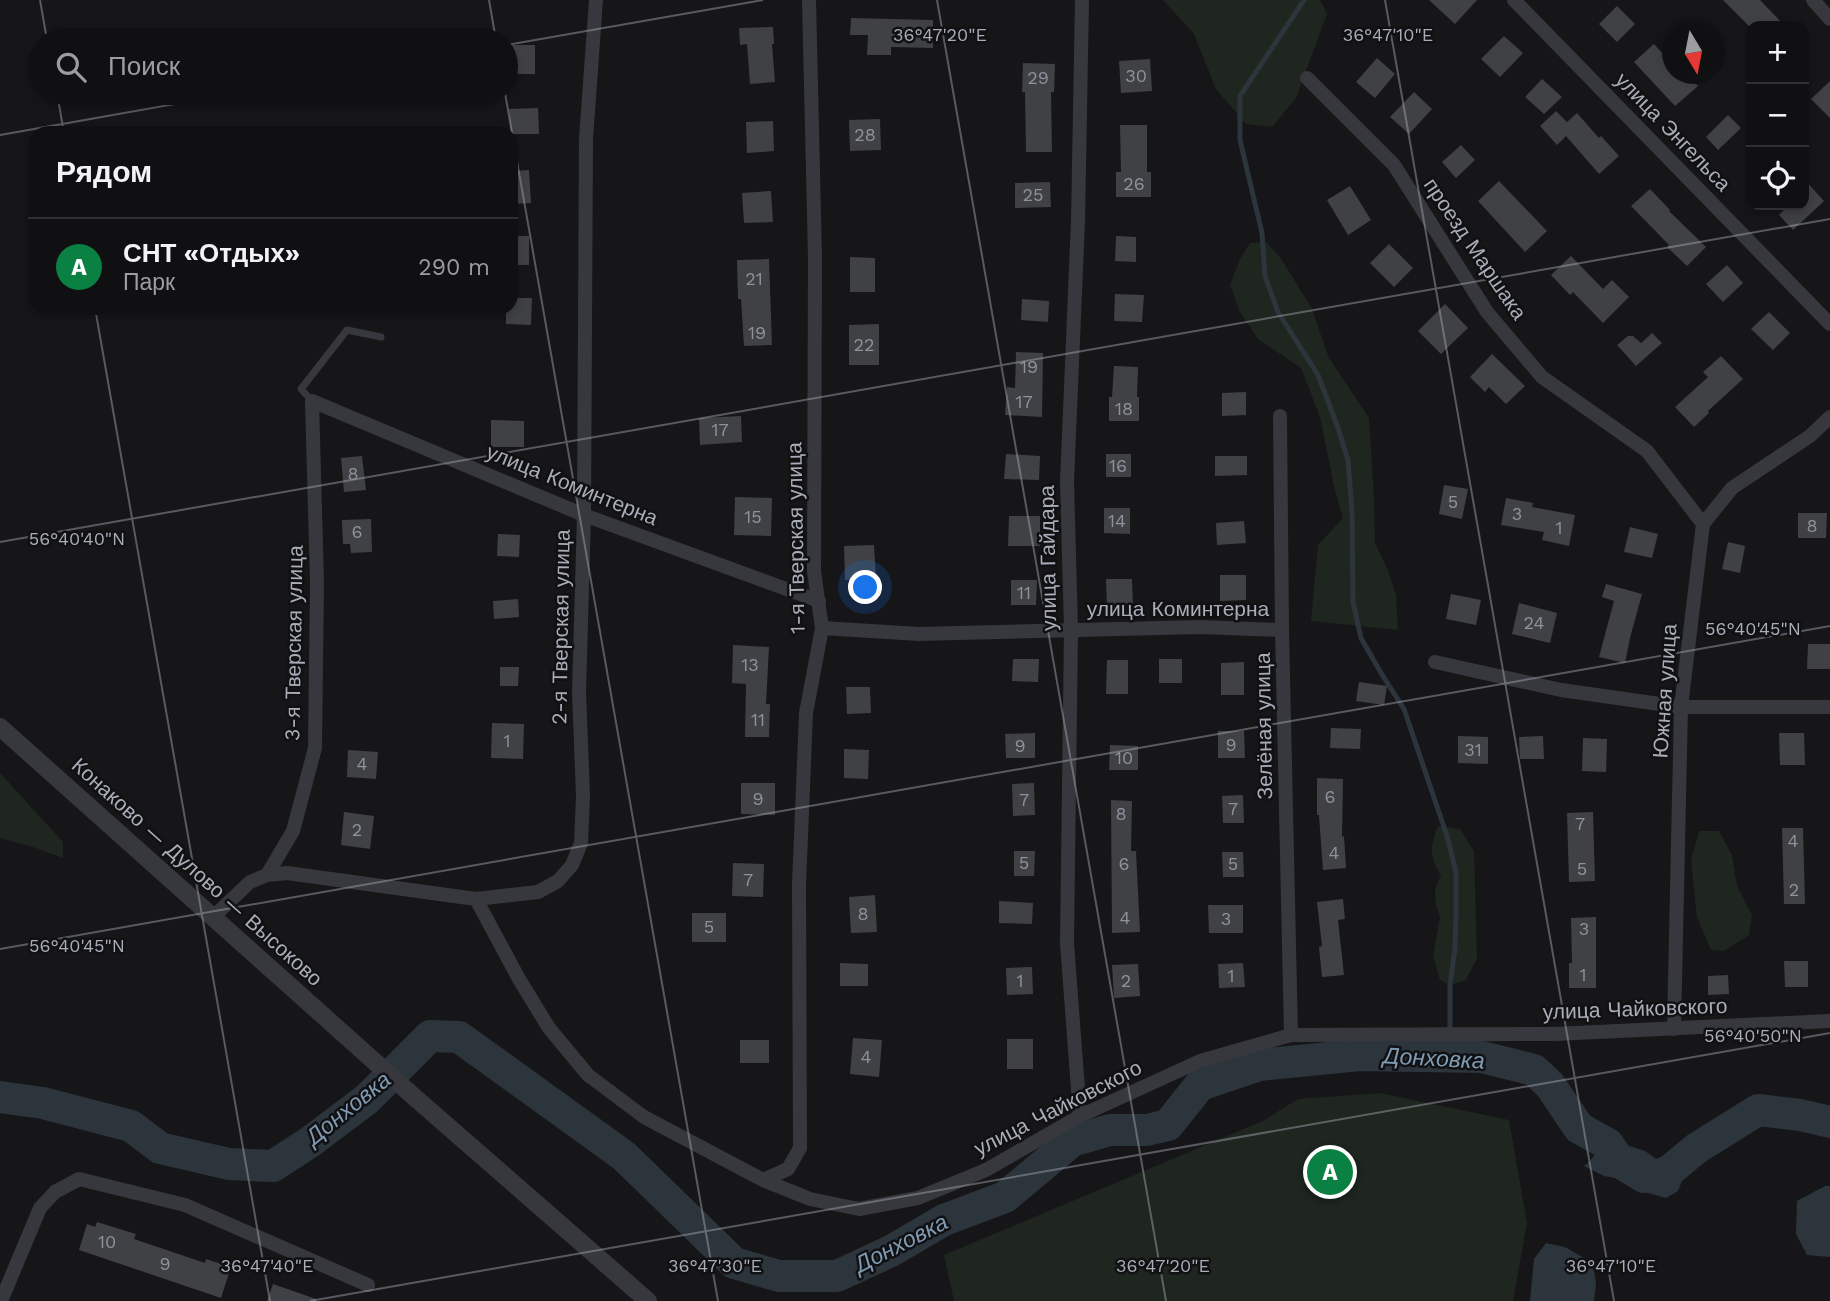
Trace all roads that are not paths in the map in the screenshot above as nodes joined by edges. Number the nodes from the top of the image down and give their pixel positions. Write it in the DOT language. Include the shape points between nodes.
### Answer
graph roads {
  1 [pos="596,0"];
  2 [pos="809,0"];
  3 [pos="1082,0"];
  4 [pos="1514,0"];
  5 [pos="1813,0"];
  6 [pos="1830,19"];
  7 [pos="1307,78"];
  8 [pos="1830,324"];
  9 [pos="381,337"];
  10 [pos="312,401"];
  11 [pos="1280,416"];
  12 [pos="1830,417"];
  13 [pos="584,516"];
  14 [pos="1703,524"];
  15 [pos="818,601"];
  16 [pos="822,628"];
  17 [pos="1071,630"];
  18 [pos="1282,630"];
  19 [pos="1435,662"];
  20 [pos="1681,707"];
  21 [pos="1830,707"];
  22 [pos="0,727"];
  23 [pos="267,874"];
  24 [pos="477,899"];
  25 [pos="212,918"];
  26 [pos="1830,1021"];
  27 [pos="1674,1029"];
  28 [pos="1291,1035"];
  29 [pos="1080,1116"];
  30 [pos="763,1180"];
  31 [pos="368,1285"];
  32 [pos="1,1301"];
  33 [pos="648,1301"];
  1 -- 13 [label="street, 2-я Тверская улица" via="586,139"];
  2 -- 15 [label="street, 1-я Тверская улица" via="815,257 814,571"];
  3 -- 17 [label="street, улица Гайдара" via="1067,481"];
  4 -- 8 [label="street, улица Энгельса"];
  5 -- 6 [label="street"];
  7 -- 14 [label="street, проезд Маршака" via="1394,165 1487,312 1542,377 1647,451"];
  9 -- 10 [label="lane" via="346,330 301,389"];
  10 -- 13 [label="street, улица Коминтерна"];
  10 -- 23 [label="street, 3-я Тверская улица" via="315,748 293,831"];
  11 -- 18 [label="street, Зелёная улица"];
  12 -- 14 [label="street" via="1810,436 1732,488"];
  13 -- 15 [label="street, улица Коминтерна"];
  13 -- 24 [label="street, 2-я Тверская улица" via="581,843 572,865 558,881 538,892"];
  14 -- 20 [label="street, Южная улица"];
  15 -- 16 [label="street, 1-я Тверская улица"];
  16 -- 17 [label="street, улица Коминтерна" via="919,634"];
  16 -- 30 [label="street, 1-я Тверская улица" via="806,713 799,885 800,1148 788,1169"];
  17 -- 18 [label="street, улица Коминтерна"];
  17 -- 29 [label="street, улица Гайдара" via="1067,943"];
  18 -- 28 [label="street, Зелёная улица"];
  19 -- 20 [label="street" via="1560,690"];
  20 -- 21 [label="street"];
  20 -- 27 [label="street, Южная улица"];
  22 -- 25 [label="street, Конаково — Дулово — Высоково"];
  23 -- 24 [label="street, 2-я Тверская улица"];
  23 -- 25 [label="street" via="250,882"];
  24 -- 30 [label="street, улица Чайковского" via="549,1028 589,1075 644,1117"];
  25 -- 33 [label="street, Конаково — Дулово — Высоково"];
  26 -- 27 [label="street, улица Чайковского"];
  27 -- 28 [label="street, улица Чайковского"];
  28 -- 29 [label="street, улица Чайковского" via="1200,1061"];
  29 -- 30 [label="street, улица Чайковского" via="986,1170 918,1198 859,1209 810,1199"];
  31 -- 32 [label="street" via="185,1205 79,1179 55,1192 40,1208"];
}
